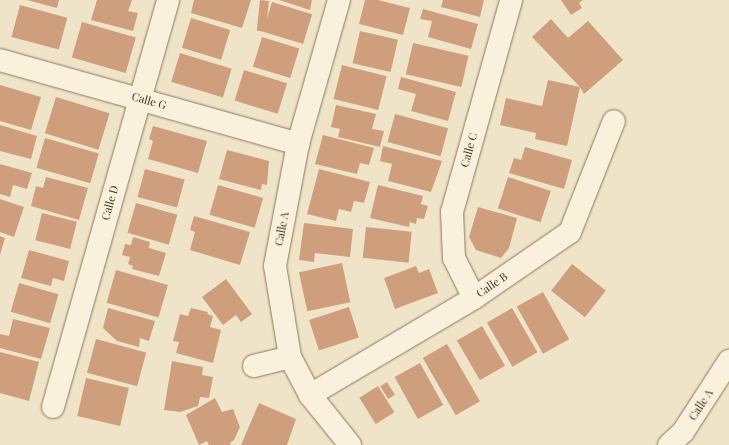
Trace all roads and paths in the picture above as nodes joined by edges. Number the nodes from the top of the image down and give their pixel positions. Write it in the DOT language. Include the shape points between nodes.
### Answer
graph roads {
  1 [pos="168,0"];
  2 [pos="339,0"];
  3 [pos="511,0"];
  4 [pos="0,60"];
  5 [pos="139,98"];
  6 [pos="614,121"];
  7 [pos="298,144"];
  8 [pos="474,298"];
  9 [pos="290,357"];
  10 [pos="729,361"];
  11 [pos="254,366"];
  12 [pos="310,395"];
  13 [pos="53,407"];
  14 [pos="350,445"];
  15 [pos="669,445"];
  1 -- 5 [label="street, Calle D"];
  2 -- 7 [label="street, Calle A"];
  3 -- 8 [label="street, Calle C" via="452,212 454,258"];
  4 -- 5 [label="street, Calle G"];
  5 -- 7 [label="street, Calle G"];
  5 -- 13 [label="street, Calle D"];
  6 -- 8 [label="street, Calle B" via="570,232"];
  7 -- 9 [label="street, Calle A" via="275,266"];
  8 -- 12 [label="street, Calle B"];
  9 -- 11 [label="street"];
  9 -- 12 [label="street, Calle A"];
  10 -- 15 [label="street, Calle A" via="683,432"];
  12 -- 14 [label="street, Calle A"];
}
